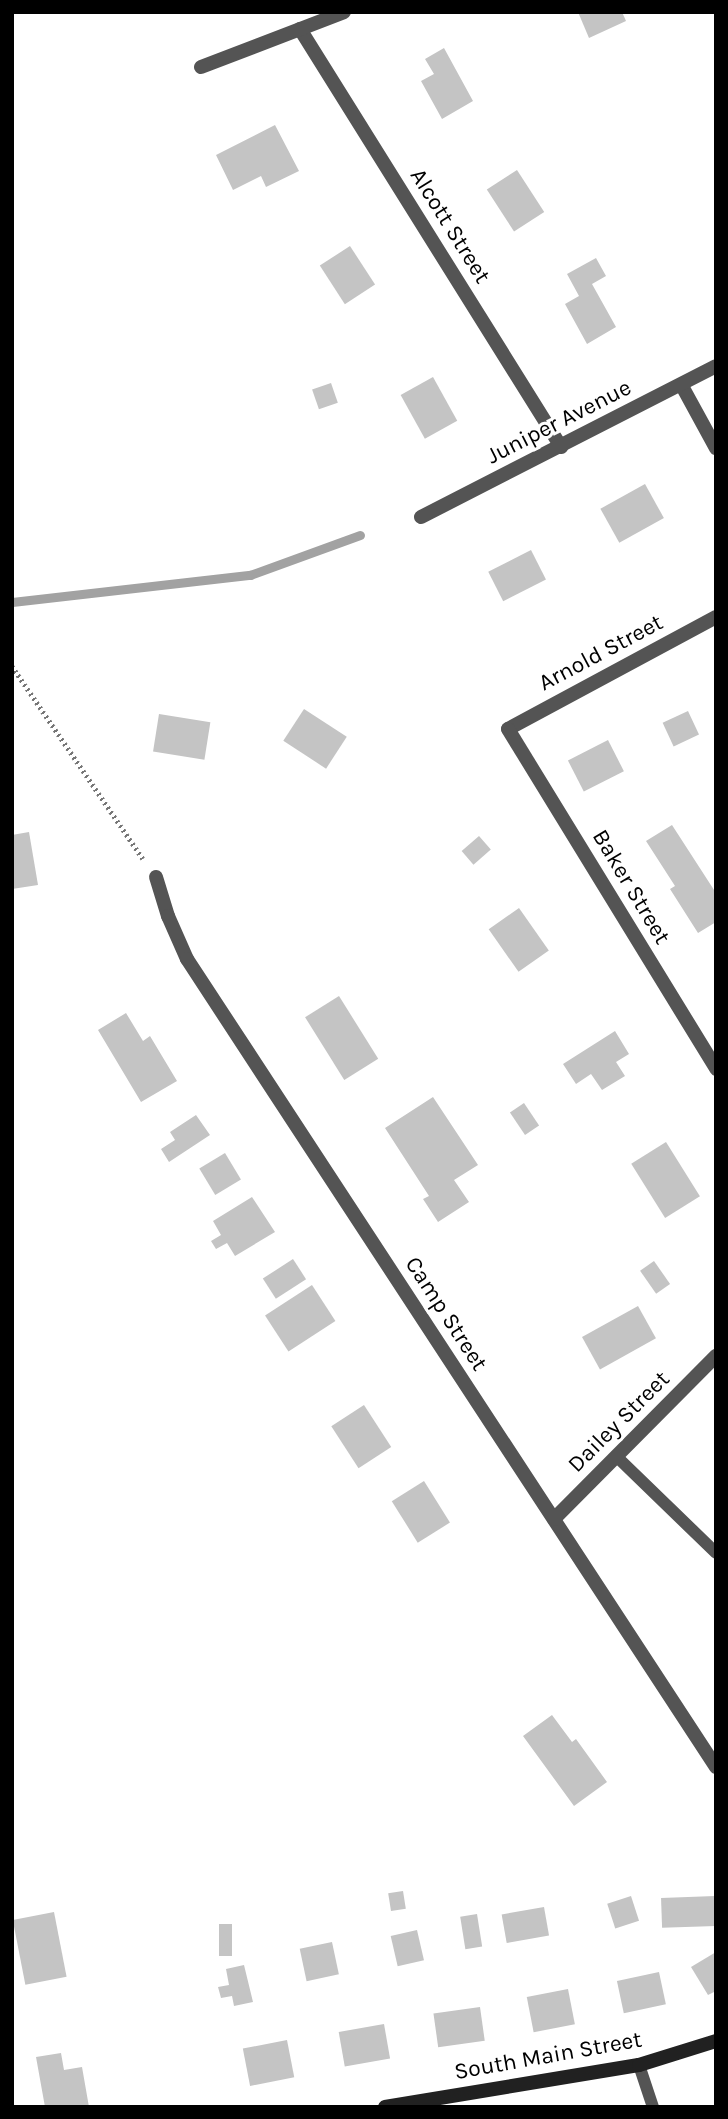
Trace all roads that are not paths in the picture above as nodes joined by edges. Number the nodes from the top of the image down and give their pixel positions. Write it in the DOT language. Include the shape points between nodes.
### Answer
graph roads {
  1 [pos="344,12"];
  2 [pos="300,29"];
  3 [pos="201,66"];
  4 [pos="716,366"];
  5 [pos="682,386"];
  6 [pos="561,447"];
  7 [pos="716,448"];
  8 [pos="421,517"];
  9 [pos="716,617"];
  10 [pos="508,729"];
  11 [pos="156,877"];
  12 [pos="716,1069"];
  13 [pos="716,1356"];
  14 [pos="616,1456"];
  15 [pos="554,1519"];
  16 [pos="716,1553"];
  17 [pos="714,1759"];
  18 [pos="716,2041"];
  19 [pos="639,2065"];
  20 [pos="385,2107"];
  21 [pos="653,2107"];
  1 -- 2 [label="street"];
  2 -- 3 [label="street"];
  2 -- 6 [label="street, Alcott Street"];
  4 -- 5 [label="street, Juniper Avenue"];
  5 -- 6 [label="street, Juniper Avenue"];
  5 -- 7 [label="street"];
  6 -- 8 [label="street, Juniper Avenue"];
  9 -- 10 [label="street, Arnold Street"];
  10 -- 12 [label="street, Baker Street"];
  11 -- 15 [label="street, Camp Street" via="187,959"];
  13 -- 14 [label="street, Dailey Street"];
  14 -- 15 [label="street, Dailey Street"];
  14 -- 16 [label="lane"];
  15 -- 17 [label="street, Camp Street"];
  18 -- 19 [label="main road, South Main Street"];
  19 -- 20 [label="main road, South Main Street"];
  19 -- 21 [label="lane"];
}
